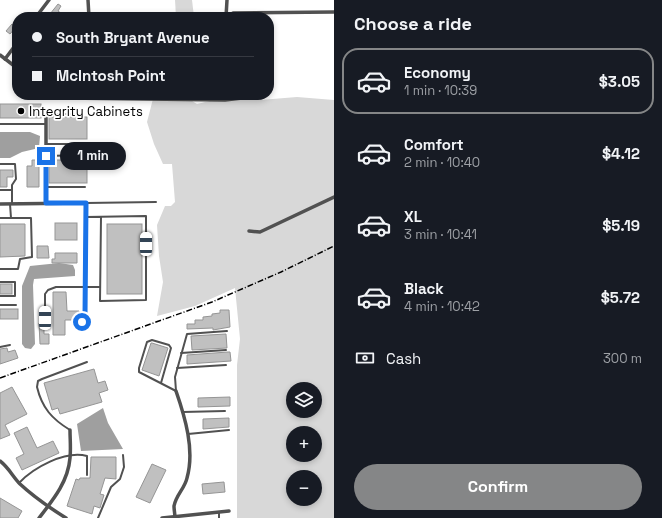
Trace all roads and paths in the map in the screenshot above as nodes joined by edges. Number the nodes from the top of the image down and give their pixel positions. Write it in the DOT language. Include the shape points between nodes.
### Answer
graph roads {
  1 [pos="49,0"];
  2 [pos="88,0"];
  3 [pos="226,0"];
  4 [pos="40,12"];
  5 [pos="89,12"];
  6 [pos="226,12"];
  7 [pos="266,12"];
  8 [pos="334,12"];
  9 [pos="12,50"];
  10 [pos="0,55"];
  11 [pos="5,59"];
  12 [pos="12,64"];
  13 [pos="46,113"];
  14 [pos="81,114"];
  15 [pos="0,124"];
  16 [pos="46,124"];
  17 [pos="46,144"];
  18 [pos="81,144"];
  19 [pos="82,154"];
  20 [pos="46,156"];
  21 [pos="0,164"];
  22 [pos="46,187"];
  23 [pos="84,187"];
  24 [pos="0,190"];
  25 [pos="12,190"];
  26 [pos="334,197"];
  27 [pos="156,202"];
  28 [pos="46,203"];
  29 [pos="86,203"];
  30 [pos="0,204"];
  31 [pos="11,204"];
  32 [pos="86,217"];
  33 [pos="101,217"];
  34 [pos="0,218"];
  35 [pos="11,218"];
  36 [pos="249,231"];
  37 [pos="0,269"];
  38 [pos="0,282"];
  39 [pos="100,287"];
  40 [pos="85,288"];
  41 [pos="0,296"];
  42 [pos="0,305"];
  43 [pos="16,305"];
  44 [pos="85,314"];
  45 [pos="45,318"];
  46 [pos="76,325"];
  47 [pos="227,331"];
  48 [pos="10,345"];
  49 [pos="0,347"];
  50 [pos="226,350"];
  51 [pos="181,353"];
  52 [pos="87,362"];
  53 [pos="226,365"];
  54 [pos="177,368"];
  55 [pos="161,383"];
  56 [pos="176,391"];
  57 [pos="225,411"];
  58 [pos="183,412"];
  59 [pos="70,430"];
  60 [pos="229,430"];
  61 [pos="188,434"];
  62 [pos="124,455"];
  63 [pos="70,456"];
  64 [pos="0,461"];
  65 [pos="87,475"];
  66 [pos="19,483"];
  67 [pos="48,506"];
  68 [pos="229,511"];
  69 [pos="219,512"];
  70 [pos="60,514"];
  71 [pos="175,517"];
  72 [pos="39,518"];
  73 [pos="57,518"];
  74 [pos="66,518"];
  75 [pos="98,518"];
  76 [pos="162,518"];
  77 [pos="219,518"];
  1 -- 4 [label="street"];
  2 -- 5 [label="street"];
  3 -- 6 [label="street"];
  7 -- 8 [label="street"];
  9 -- 11 [label="street"];
  10 -- 11 [label="street"];
  11 -- 12 [label="street"];
  13 -- 14 [label="lane"];
  13 -- 16 [label="street"];
  15 -- 16 [label="lane"];
  16 -- 17 [label="street"];
  17 -- 18 [label="lane"];
  17 -- 20 [label="street"];
  19 -- 20 [label="lane"];
  20 -- 22 [label="street"];
  21 -- 25 [label="lane" via="15,164 16,179"];
  22 -- 23 [label="lane"];
  22 -- 28 [label="street"];
  24 -- 25 [label="lane"];
  25 -- 31 [label="lane"];
  26 -- 36 [label="street" via="260,232"];
  27 -- 29 [label="lane"];
  28 -- 29 [label="street"];
  28 -- 31 [label="street"];
  29 -- 32 [label="street"];
  30 -- 31 [label="street"];
  31 -- 35 [label="lane"];
  32 -- 33 [label="lane"];
  32 -- 40 [label="street"];
  33 -- 39 [label="lane"];
  33 -- 39 [label="lane" via="146,216 146,300 100,301"];
  34 -- 35 [label="lane"];
  35 -- 37 [label="lane" via="31,218 32,257 20,259 18,269"];
  38 -- 41 [label="lane" via="15,282 15,296"];
  39 -- 40 [label="lane"];
  40 -- 44 [label="street"];
  40 -- 45 [label="lane" via="56,287 48,290 45,294"];
  42 -- 43 [label="lane"];
  44 -- 46 [label="lane" via="85,320"];
  47 -- 51 [label="lane" via="189,333"];
  48 -- 49 [label="lane"];
  50 -- 51 [label="lane"];
  51 -- 54 [label="lane"];
  52 -- 59 [label="lane" via="38,382 37,387 47,410 56,421"];
  53 -- 54 [label="lane"];
  54 -- 56 [label="lane"];
  55 -- 55 [label="lane" via="139,370 147,342 152,340 171,348"];
  55 -- 56 [label="lane"];
  56 -- 58 [label="street"];
  57 -- 58 [label="lane"];
  58 -- 61 [label="street"];
  59 -- 63 [label="street"];
  60 -- 61 [label="lane"];
  61 -- 71 [label="street" via="189,471 174,506"];
  62 -- 75 [label="lane" via="120,479 111,487"];
  63 -- 65 [label="lane" via="86,456"];
  63 -- 66 [label="lane" via="46,464 25,476"];
  63 -- 67 [label="street" via="62,486"];
  64 -- 66 [label="street" via="8,467"];
  66 -- 67 [label="street"];
  67 -- 70 [label="street"];
  67 -- 72 [label="street"];
  68 -- 69 [label="street"];
  69 -- 71 [label="street"];
  69 -- 77 [label="lane"];
  70 -- 73 [label="lane"];
  70 -- 74 [label="street"];
  71 -- 76 [label="street"];
}
